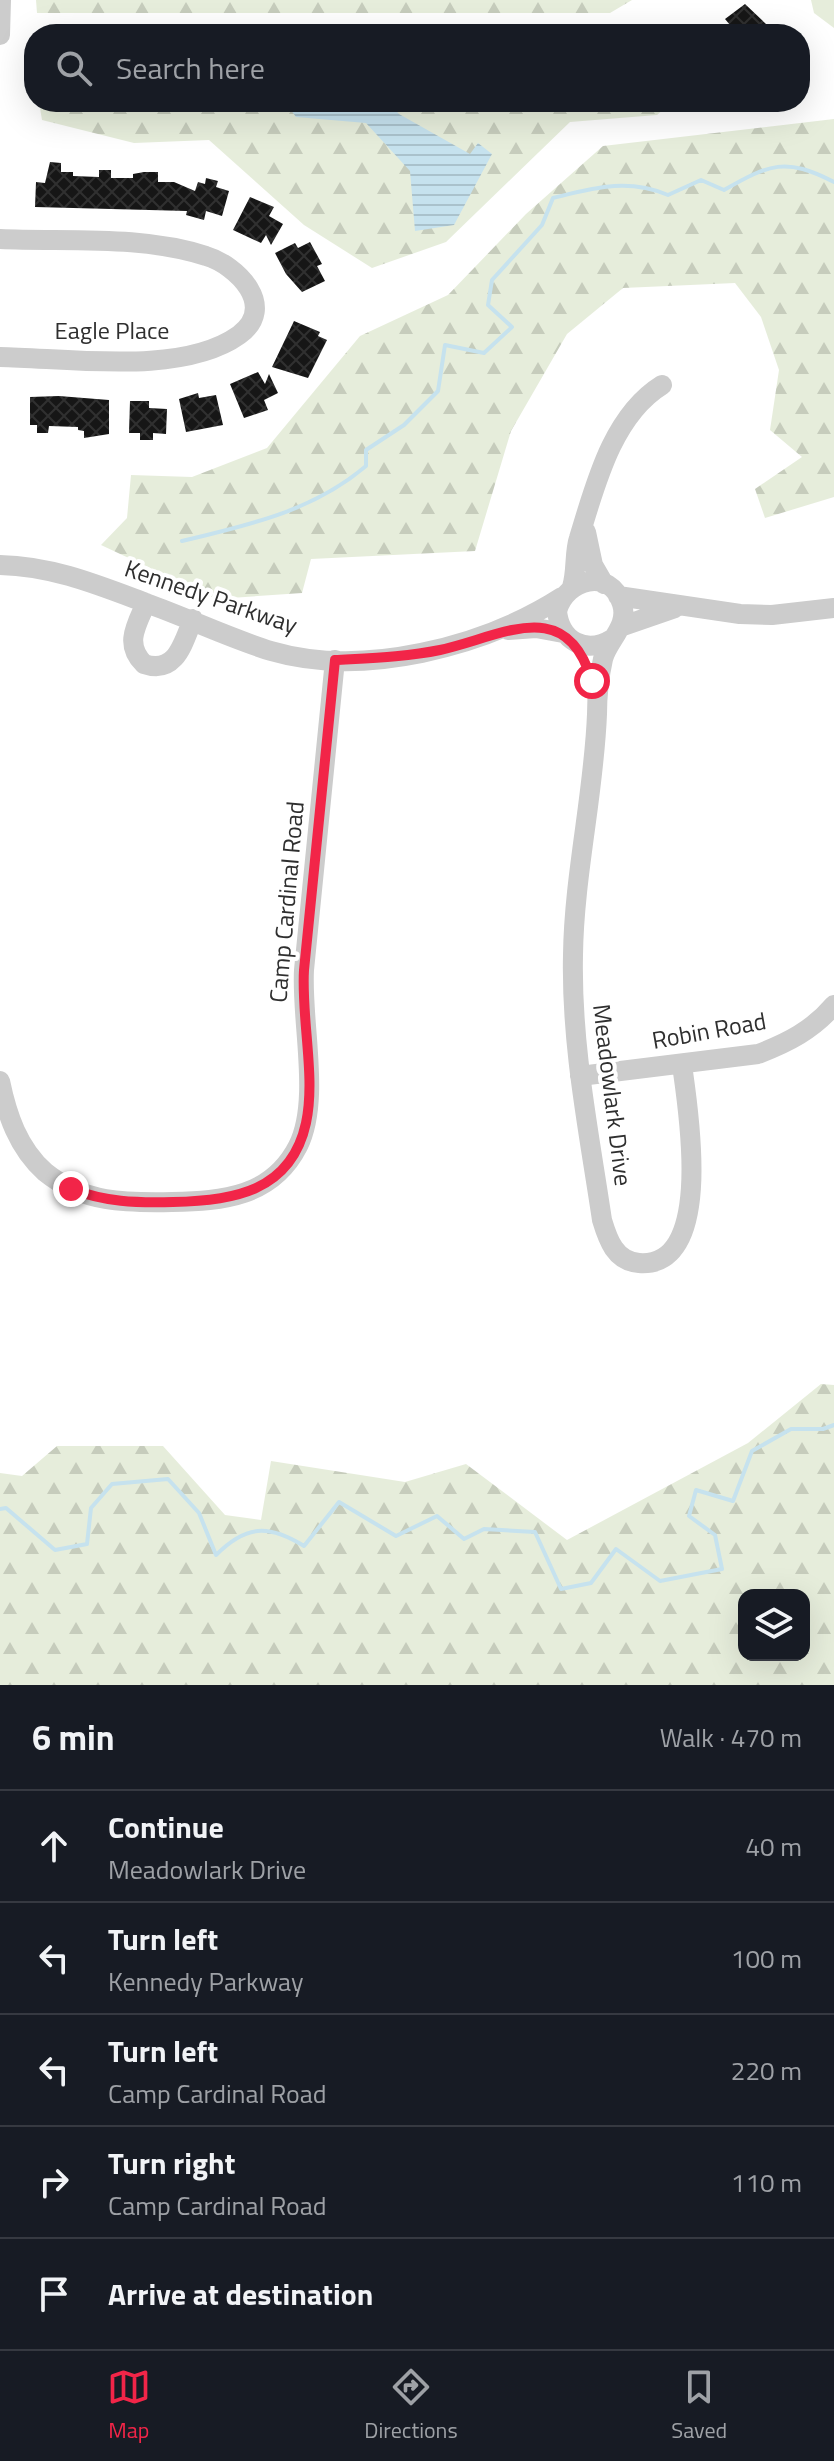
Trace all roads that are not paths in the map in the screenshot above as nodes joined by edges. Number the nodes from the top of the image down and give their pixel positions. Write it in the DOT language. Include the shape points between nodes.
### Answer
graph roads {
  1 [pos="1,0"];
  2 [pos="0,35"];
  3 [pos="0,239"];
  4 [pos="0,357"];
  5 [pos="662,385"];
  6 [pos="585,527"];
  7 [pos="0,565"];
  8 [pos="611,590"];
  9 [pos="567,592"];
  10 [pos="146,603"];
  11 [pos="682,606"];
  12 [pos="834,608"];
  13 [pos="193,619"];
  14 [pos="500,630"];
  15 [pos="616,633"];
  16 [pos="570,638"];
  17 [pos="335,660"];
  18 [pos="597,689"];
  19 [pos="834,1005"];
  20 [pos="682,1065"];
  21 [pos="580,1076"];
  22 [pos="0,1081"];
  1 -- 2 [label="street"];
  3 -- 4 [label="street, Eagle Place" via="182,249 237,271 249,285 254,305 252,320 241,334 187,356"];
  5 -- 6 [label="street" via="632,411 590,496"];
  6 -- 8 [label="street" via="593,565"];
  6 -- 9 [label="street"];
  7 -- 10 [label="street, Kennedy Parkway" via="81,579"];
  8 -- 9 [label="street" via="588,581"];
  8 -- 11 [label="street"];
  8 -- 15 [label="street" via="623,611"];
  9 -- 14 [label="street, Kennedy Parkway"];
  9 -- 16 [label="street" via="557,611"];
  10 -- 13 [label="street, Kennedy Parkway"];
  10 -- 13 [label="street" via="131,641 144,664 164,666 174,660"];
  11 -- 12 [label="street" via="772,615"];
  11 -- 15 [label="street"];
  13 -- 17 [label="street, Kennedy Parkway" via="271,650"];
  14 -- 16 [label="street, Kennedy Parkway" via="531,627"];
  14 -- 17 [label="street, Kennedy Parkway" via="441,650"];
  15 -- 16 [label="street" via="593,647"];
  15 -- 18 [label="street, Meadowlark Drive"];
  16 -- 18 [label="street, Meadowlark Drive"];
  17 -- 22 [label="street, Camp Cardinal Road" via="302,1002 308,1103 306,1123 287,1163 270,1181 221,1201 121,1204 98,1199 71,1189 28,1154"];
  18 -- 21 [label="street, Meadowlark Drive" via="573,950"];
  19 -- 20 [label="street, Robin Road" via="785,1044 758,1054"];
  20 -- 21 [label="street, Robin Road"];
  20 -- 21 [label="street, Meadowlark Drive" via="693,1178 679,1240 669,1255 653,1262 619,1257 609,1243"];
}
